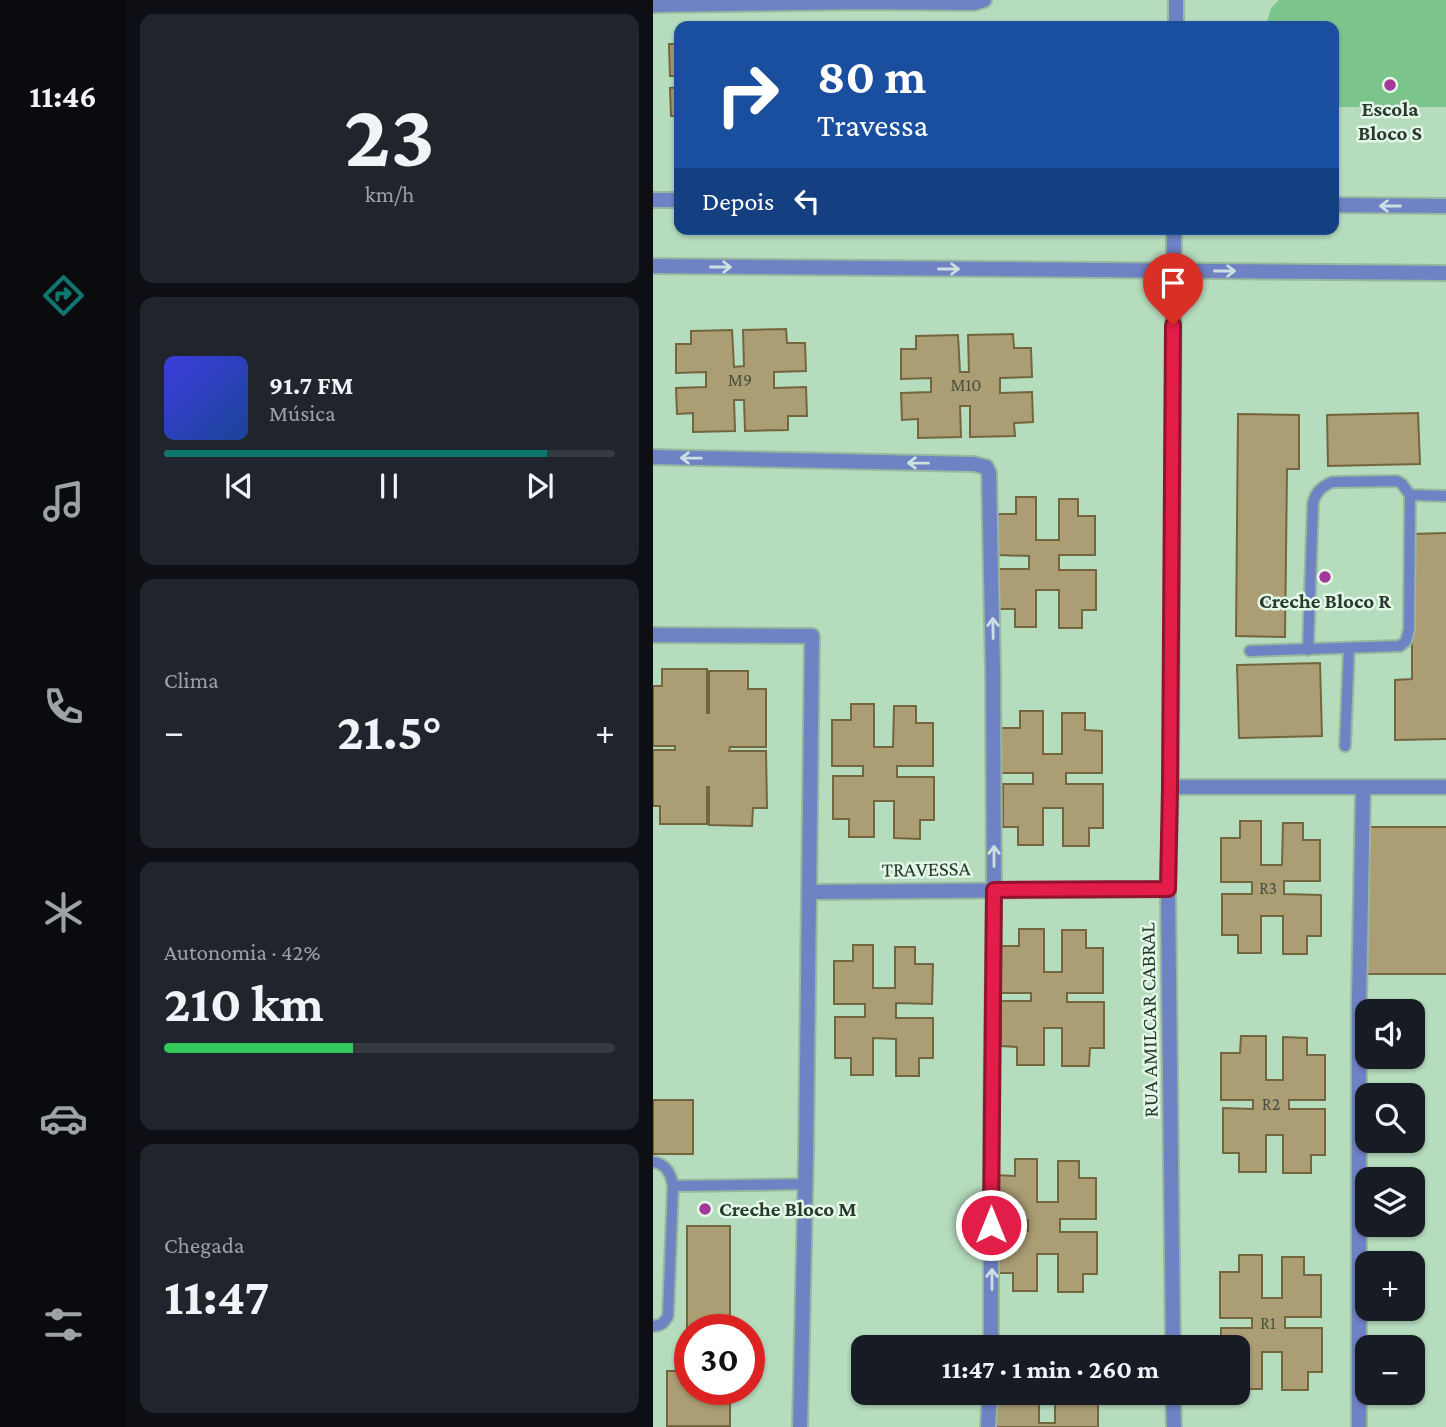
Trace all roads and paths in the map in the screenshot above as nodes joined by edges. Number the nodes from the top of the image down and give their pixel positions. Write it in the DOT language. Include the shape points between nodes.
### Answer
graph roads {
  1 [pos="984,0"];
  2 [pos="1176,0"];
  3 [pos="653,5"];
  4 [pos="1176,21"];
  5 [pos="653,200"];
  6 [pos="674,200"];
  7 [pos="1339,205"];
  8 [pos="1446,206"];
  9 [pos="1174,235"];
  10 [pos="653,266"];
  11 [pos="1174,270"];
  12 [pos="1446,273"];
  13 [pos="653,457"];
  14 [pos="1410,495"];
  15 [pos="1446,496"];
  16 [pos="653,635"];
  17 [pos="1349,648"];
  18 [pos="1308,650"];
  19 [pos="1250,651"];
  20 [pos="1345,746"];
  21 [pos="1170,787"];
  22 [pos="1446,787"];
  23 [pos="1363,788"];
  24 [pos="1168,889"];
  25 [pos="994,890"];
  26 [pos="809,892"];
  27 [pos="653,1162"];
  28 [pos="806,1184"];
  29 [pos="673,1186"];
  30 [pos="653,1326"];
  31 [pos="991,1335"];
  32 [pos="1173,1335"];
  33 [pos="989,1405"];
  34 [pos="1173,1405"];
  35 [pos="800,1427"];
  36 [pos="988,1427"];
  37 [pos="1174,1427"];
  38 [pos="1359,1427"];
  1 -- 3 [label="street"];
  2 -- 4 [label="street"];
  5 -- 6 [label="street"];
  8 -- 7 [label="street, one-way"];
  9 -- 11 [label="street, RUA AMILCAR CABRAL"];
  10 -- 11 [label="street, one-way"];
  11 -- 12 [label="street, one-way"];
  11 -- 21 [label="street, RUA AMILCAR CABRAL"];
  25 -- 13 [label="street, one-way" via="991,480 986,467"];
  14 -- 15 [label="lane"];
  14 -- 17 [label="lane" via="1406,641 1400,646"];
  14 -- 18 [label="lane" via="1397,481 1332,482 1315,495"];
  16 -- 26 [label="street" via="812,636"];
  17 -- 18 [label="lane"];
  17 -- 20 [label="lane"];
  18 -- 19 [label="lane"];
  21 -- 23 [label="street"];
  21 -- 24 [label="street, RUA AMILCAR CABRAL"];
  22 -- 23 [label="street"];
  23 -- 38 [label="street"];
  24 -- 25 [label="street, TRAVESSA"];
  24 -- 32 [label="street, RUA AMILCAR CABRAL"];
  25 -- 26 [label="street, TRAVESSA"];
  31 -- 25 [label="street, one-way"];
  26 -- 28 [label="street"];
  27 -- 29 [label="lane" via="672,1175"];
  28 -- 29 [label="lane"];
  28 -- 35 [label="street"];
  29 -- 30 [label="lane" via="668,1316 663,1324"];
  33 -- 36 [label="street"];
  34 -- 37 [label="street"];
}
